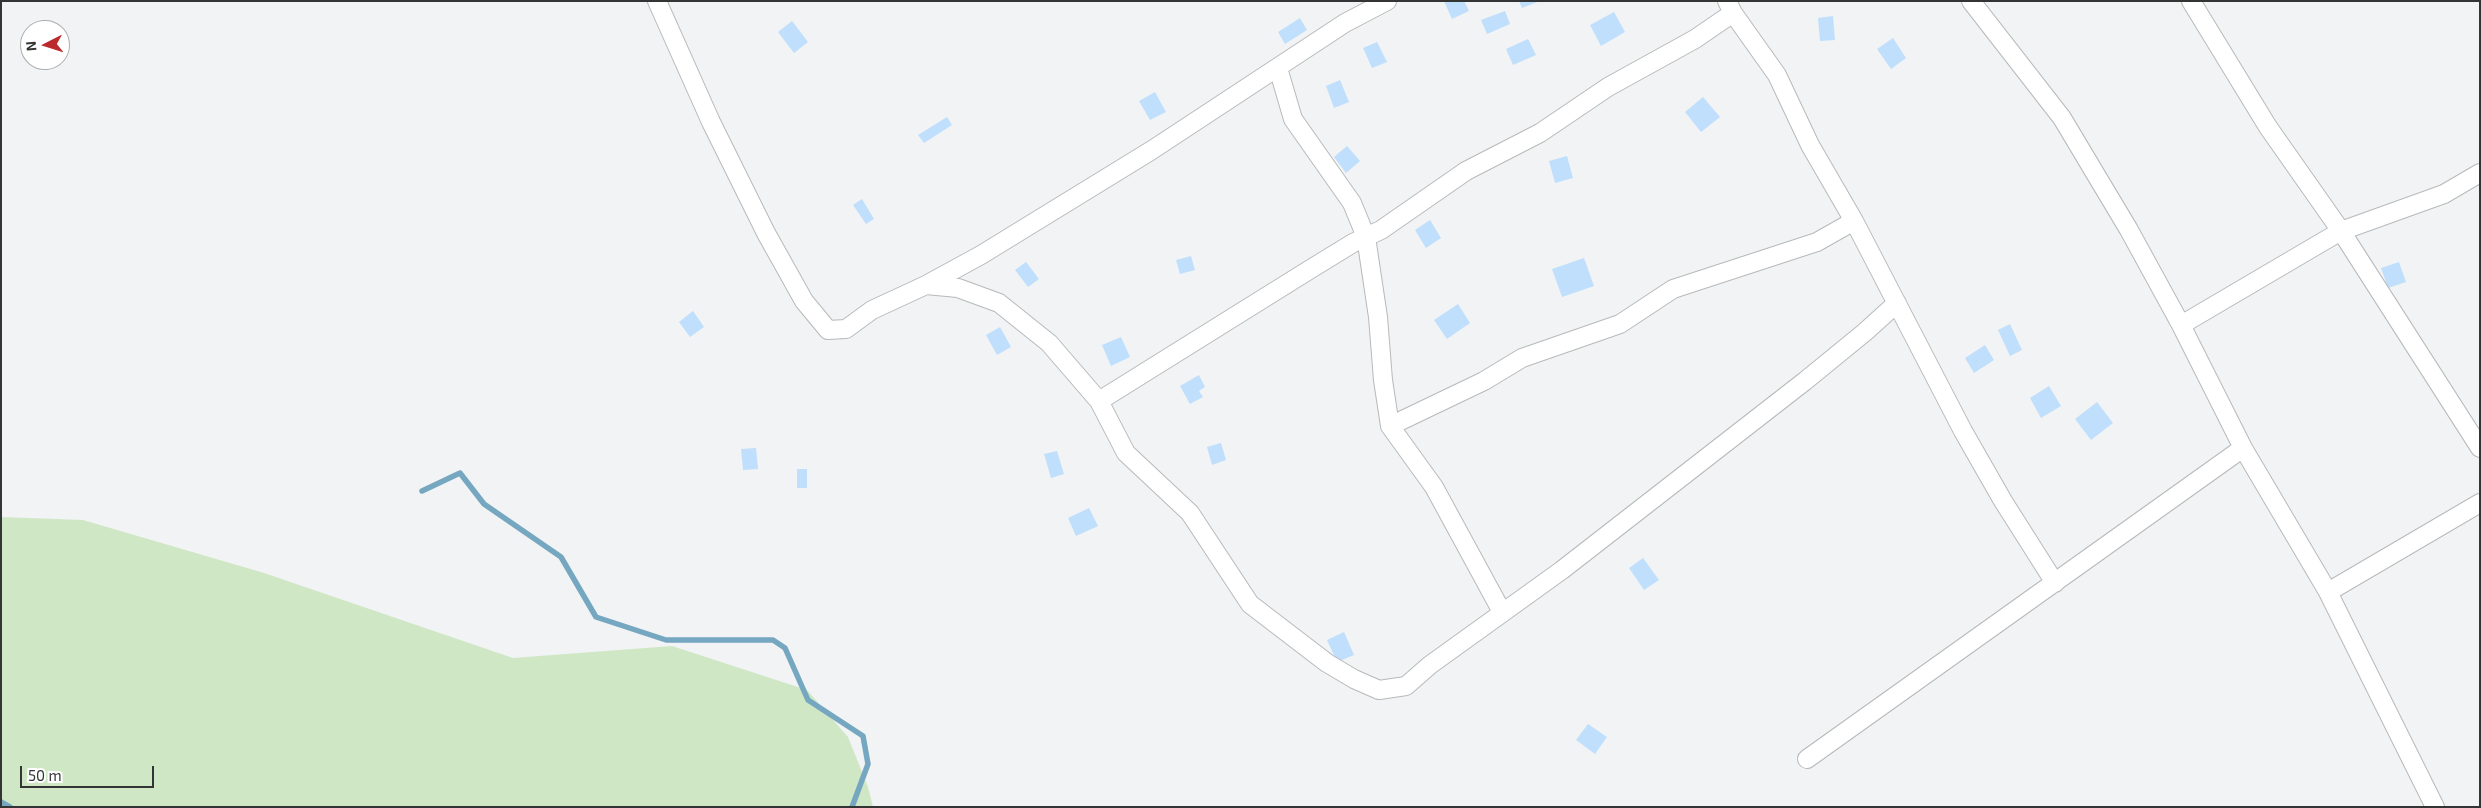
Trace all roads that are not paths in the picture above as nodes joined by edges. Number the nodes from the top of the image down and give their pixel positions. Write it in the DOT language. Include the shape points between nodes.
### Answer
graph roads {
  1 [pos="658,1"];
  2 [pos="1387,1"];
  3 [pos="1971,1"];
  4 [pos="2191,1"];
  5 [pos="1730,7"];
  6 [pos="1278,68"];
  7 [pos="2480,173"];
  8 [pos="1854,221"];
  9 [pos="2341,231"];
  10 [pos="1366,237"];
  11 [pos="926,285"];
  12 [pos="1897,302"];
  13 [pos="2181,326"];
  14 [pos="1099,402"];
  15 [pos="1390,426"];
  16 [pos="2243,448"];
  17 [pos="2480,448"];
  18 [pos="2480,503"];
  19 [pos="2055,583"];
  20 [pos="2328,592"];
  21 [pos="1502,612"];
  22 [pos="1807,759"];
  23 [pos="2435,807"];
  1 -- 11 [label="street" via="711,122 766,233 804,301 828,330 846,329 872,310"];
  2 -- 6 [label="street" via="1345,23"];
  3 -- 13 [label="street" via="2062,118 2129,230"];
  4 -- 9 [label="street" via="2268,127"];
  5 -- 8 [label="street" via="1777,75 1810,145"];
  5 -- 10 [label="street" via="1695,39 1608,87 1540,133 1466,171"];
  6 -- 10 [label="street" via="1293,119 1352,203"];
  6 -- 11 [label="street" via="1152,150"];
  7 -- 9 [label="street" via="2444,194"];
  8 -- 12 [label="street"];
  8 -- 15 [label="street" via="1817,242 1672,289 1620,324 1522,358"];
  9 -- 13 [label="street"];
  9 -- 17 [label="street"];
  10 -- 14 [label="street" via="1211,329"];
  10 -- 15 [label="street"];
  11 -- 14 [label="street" via="958,288 999,303 1049,342"];
  12 -- 19 [label="street" via="2002,501"];
  12 -- 21 [label="street" via="1791,392 1562,570"];
  13 -- 16 [label="street"];
  14 -- 21 [label="street" via="1126,454 1190,513 1250,604 1327,663 1354,679 1379,690 1406,686"];
  15 -- 21 [label="street" via="1434,487"];
  16 -- 19 [label="street"];
  16 -- 20 [label="street"];
  18 -- 20 [label="street"];
  19 -- 22 [label="street"];
  20 -- 23 [label="street"];
}
